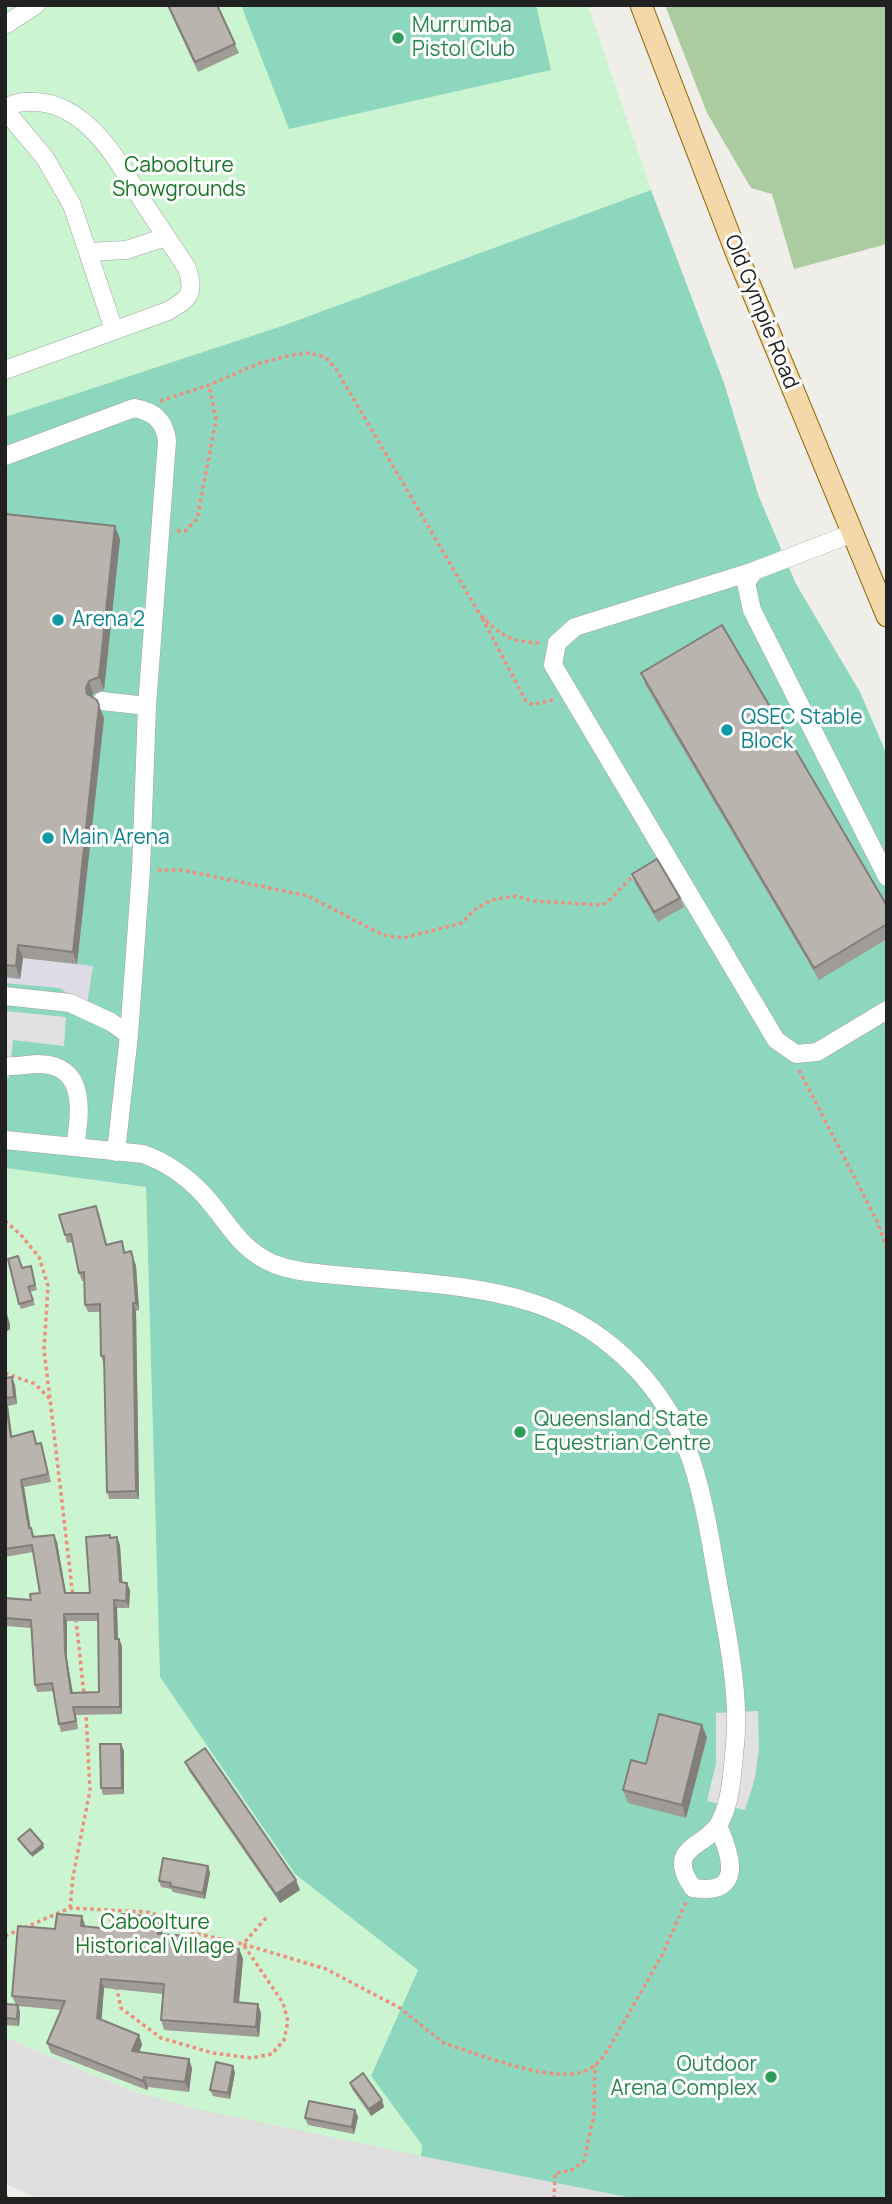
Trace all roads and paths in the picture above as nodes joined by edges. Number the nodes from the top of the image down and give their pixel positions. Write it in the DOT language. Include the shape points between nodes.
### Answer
graph roads {
  1 [pos="36,5"];
  2 [pos="641,5"];
  3 [pos="5,25"];
  4 [pos="5,109"];
  5 [pos="166,237"];
  6 [pos="88,252"];
  7 [pos="114,330"];
  8 [pos="5,370"];
  9 [pos="209,385"];
  10 [pos="153,415"];
  11 [pos="5,456"];
  12 [pos="161,530"];
  13 [pos="853,533"];
  14 [pos="754,571"];
  15 [pos="479,613"];
  16 [pos="887,616"];
  17 [pos="557,643"];
  18 [pos="569,692"];
  19 [pos="102,701"];
  20 [pos="147,706"];
  21 [pos="666,855"];
  22 [pos="141,870"];
  23 [pos="887,877"];
  24 [pos="5,996"];
  25 [pos="887,1010"];
  26 [pos="130,1035"];
  27 [pos="796,1054"];
  28 [pos="5,1066"];
  29 [pos="5,1140"];
  30 [pos="75,1147"];
  31 [pos="116,1152"];
  32 [pos="5,1221"];
  33 [pos="887,1250"];
  34 [pos="5,1373"];
  35 [pos="50,1399"];
  36 [pos="74,1602"];
  37 [pos="75,1616"];
  38 [pos="84,1695"];
  39 [pos="85,1709"];
  40 [pos="718,1826"];
  41 [pos="693,1888"];
  42 [pos="71,1908"];
  43 [pos="111,1912"];
  44 [pos="265,1918"];
  45 [pos="5,1936"];
  46 [pos="111,1940"];
  47 [pos="243,1944"];
  48 [pos="115,1979"];
  49 [pos="595,2065"];
  50 [pos="554,2199"];
  1 -- 3 [label="street"];
  2 -- 13 [label="main road, Old Gympie Road" via="736,252"];
  4 -- 5 [label="street" via="20,102 48,103 80,119 123,170"];
  4 -- 6 [label="street" via="58,178"];
  5 -- 6 [label="street" via="126,250"];
  5 -- 7 [label="street" via="187,268 191,293 167,311"];
  6 -- 7 [label="street"];
  7 -- 8 [label="street"];
  9 -- 10 [label="path" via="161,399"];
  9 -- 12 [label="path" via="216,420 197,520 186,531"];
  9 -- 15 [label="path" via="292,355 325,357"];
  10 -- 11 [label="street" via="134,408"];
  10 -- 12 [label="street" via="166,429 167,440"];
  12 -- 20 [label="street"];
  13 -- 14 [label="street"];
  13 -- 16 [label="main road, Old Gympie Road"];
  14 -- 17 [label="street" via="575,627"];
  14 -- 23 [label="street" via="746,583 752,610"];
  15 -- 17 [label="path" via="510,639"];
  15 -- 18 [label="path" via="526,701 545,704"];
  17 -- 18 [label="street" via="553,665"];
  18 -- 21 [label="street"];
  19 -- 20 [label="street"];
  20 -- 22 [label="street"];
  21 -- 22 [label="path" via="622,884 611,901 602,905 516,897 491,900 462,923 403,938 383,935 308,896 182,870"];
  21 -- 27 [label="street" via="776,1040"];
  22 -- 26 [label="street"];
  24 -- 26 [label="street" via="70,1003"];
  25 -- 27 [label="street" via="817,1052"];
  26 -- 31 [label="street"];
  27 -- 33 [label="path" via="800,1075 878,1223"];
  28 -- 30 [label="street" via="39,1064 67,1074 77,1091 80,1112"];
  29 -- 30 [label="street"];
  30 -- 31 [label="street"];
  31 -- 40 [label="street" via="163,1161 203,1194 251,1252 276,1264 489,1292 531,1302 576,1321 616,1348 652,1383 686,1446 706,1520 730,1648 736,1734 730,1796"];
  32 -- 35 [label="path" via="38,1257 48,1286 44,1350"];
  34 -- 35 [label="path" via="35,1384"];
  35 -- 36 [label="path"];
  37 -- 38 [label="path"];
  39 -- 42 [label="path" via="90,1790"];
  40 -- 41 [label="street" via="684,1858 683,1874"];
  40 -- 41 [label="street" via="728,1848 728,1879 708,1890"];
  41 -- 49 [label="path" via="662,1955"];
  42 -- 43 [label="path"];
  42 -- 45 [label="path"];
  43 -- 46 [label="path"];
  43 -- 47 [label="path" via="147,1912 194,1933"];
  44 -- 47 [label="path"];
  47 -- 48 [label="path" via="283,2003 288,2021 284,2040 272,2054 251,2059 161,2038 121,2007"];
  47 -- 49 [label="path" via="326,1969 400,2008 455,2047 548,2074 568,2076"];
  49 -- 50 [label="path" via="594,2115 584,2161 570,2171 555,2173"];
}
